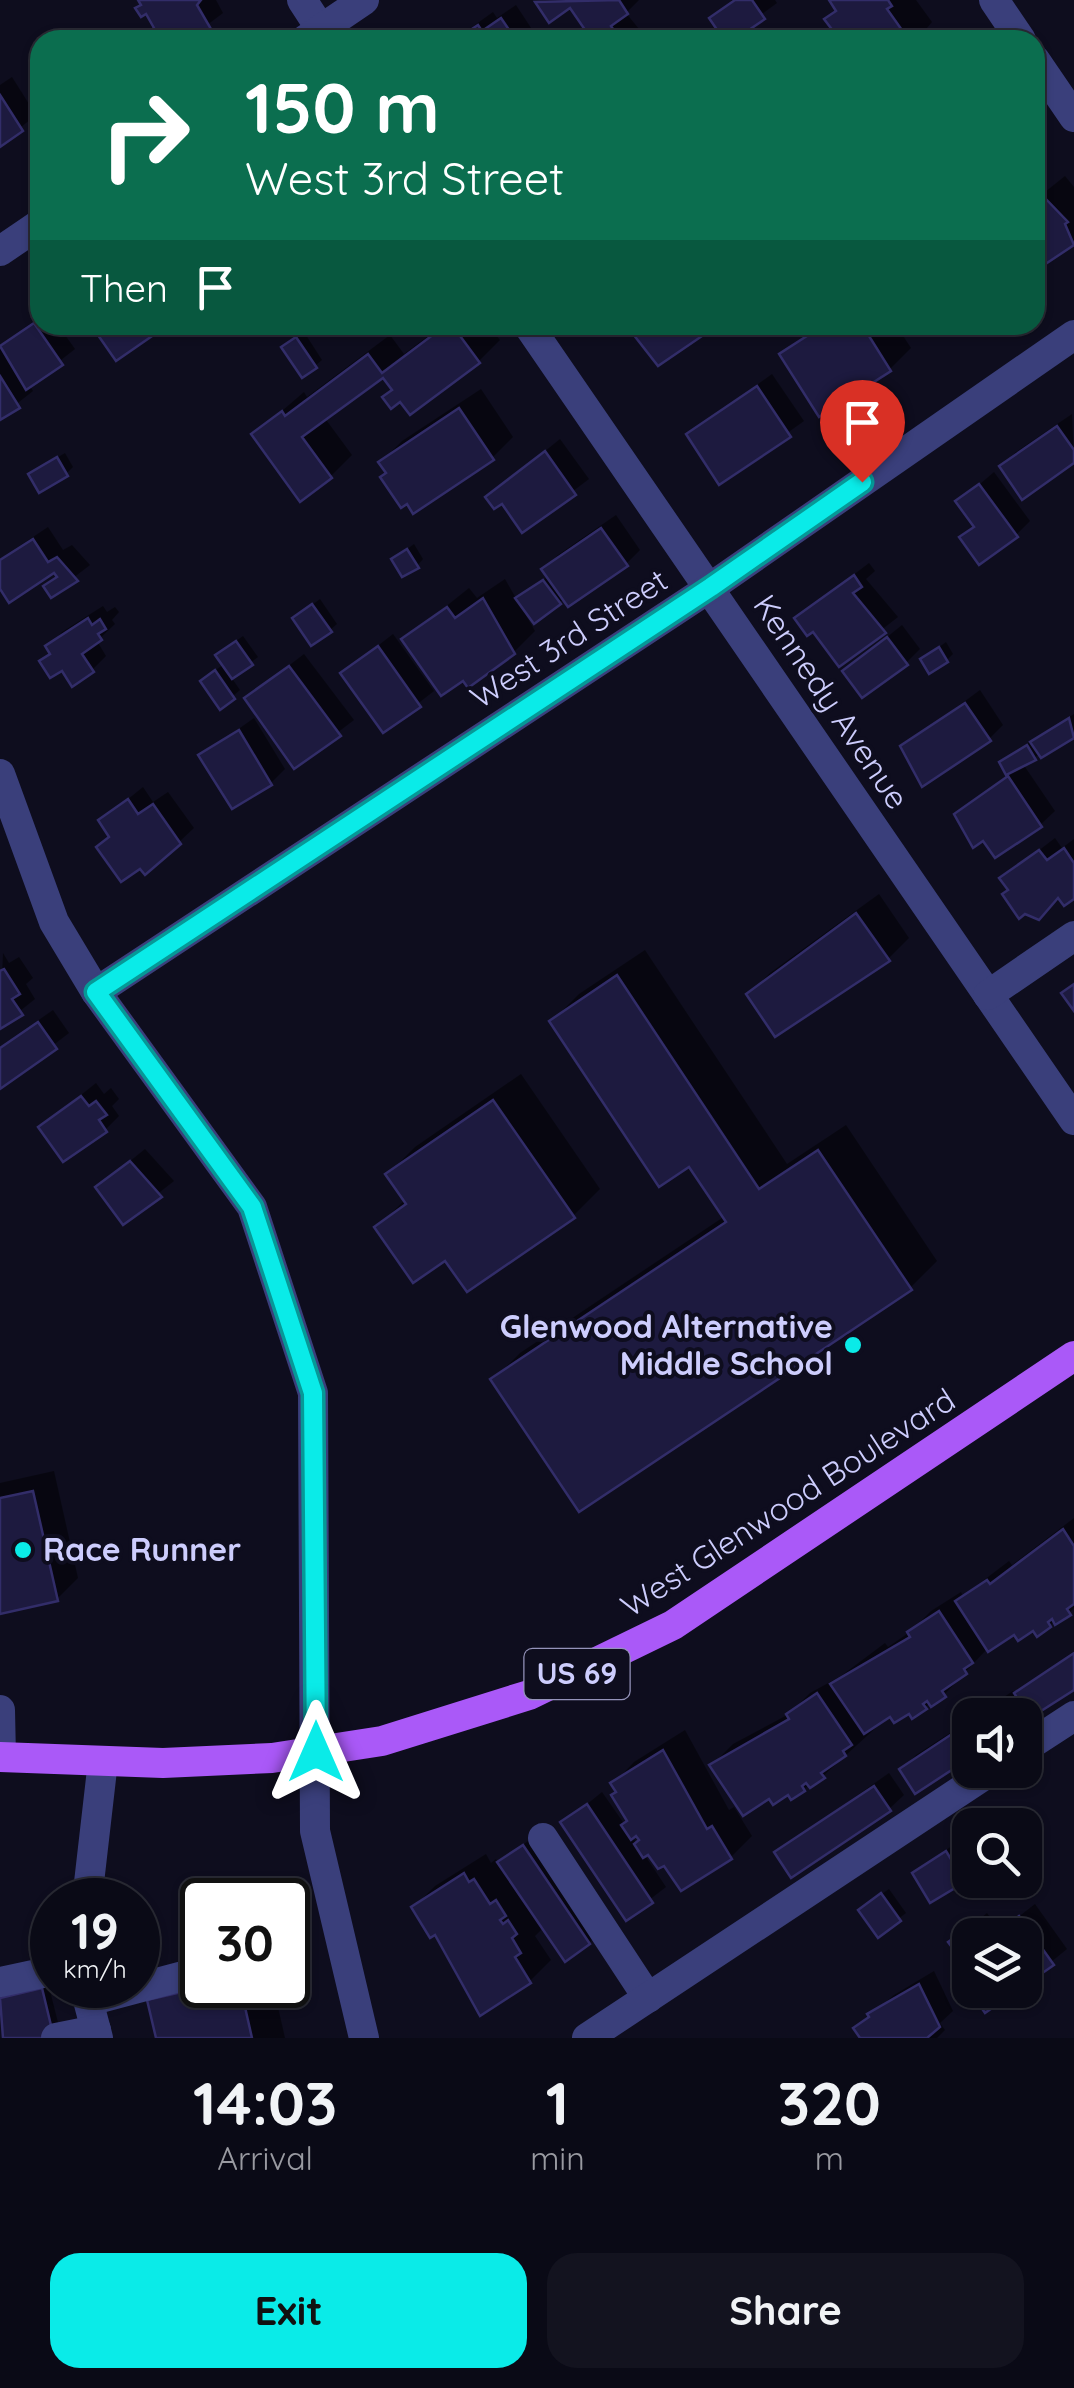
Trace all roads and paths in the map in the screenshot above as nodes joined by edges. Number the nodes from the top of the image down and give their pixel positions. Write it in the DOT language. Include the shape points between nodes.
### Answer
graph roads {
  1 [pos="302,0"];
  2 [pos="364,0"];
  3 [pos="994,0"];
  4 [pos="315,30"];
  5 [pos="326,30"];
  6 [pos="1015,30"];
  7 [pos="1045,75"];
  8 [pos="1074,117"];
  9 [pos="30,231"];
  10 [pos="0,251"];
  11 [pos="535,335"];
  12 [pos="1074,336"];
  13 [pos="711,587"];
  14 [pos="0,774"];
  15 [pos="1074,936"];
  16 [pos="96,992"];
  17 [pos="988,995"];
  18 [pos="1074,1120"];
  19 [pos="1074,1356"];
  20 [pos="0,1710"];
  21 [pos="1074,1716"];
  22 [pos="1042,1737"];
  23 [pos="316,1752"];
  24 [pos="1,1757"];
  25 [pos="103,1761"];
  26 [pos="965,1788"];
  27 [pos="543,1838"];
  28 [pos="90,1878"];
  29 [pos="30,1976"];
  30 [pos="180,1980"];
  31 [pos="0,1982"];
  32 [pos="648,1998"];
  33 [pos="92,2014"];
  34 [pos="56,2038"];
  35 [pos="364,2038"];
  36 [pos="588,2038"];
  1 -- 4 [label="street"];
  2 -- 5 [label="street"];
  3 -- 6 [label="street"];
  7 -- 8 [label="street"];
  9 -- 10 [label="street"];
  11 -- 13 [label="street, Kennedy Avenue"];
  12 -- 13 [label="street, West 3rd Street"];
  13 -- 16 [label="street, West 3rd Street"];
  13 -- 17 [label="street, Kennedy Avenue"];
  14 -- 16 [label="street" via="54,922"];
  15 -- 17 [label="street"];
  16 -- 23 [label="street" via="252,1207 313,1393"];
  17 -- 18 [label="street, Kennedy Avenue"];
  19 -- 23 [label="main road, West Glenwood Boulevard / US 69" via="762,1568 611,1658 480,1713"];
  20 -- 24 [label="street"];
  21 -- 22 [label="street"];
  23 -- 25 [label="main road, West Glenwood Boulevard / US 69" via="220,1763"];
  23 -- 35 [label="street" via="320,1861"];
  24 -- 25 [label="main road, West Glenwood Boulevard / US 69"];
  25 -- 28 [label="street"];
  26 -- 32 [label="street"];
  27 -- 32 [label="street"];
  29 -- 31 [label="street"];
  30 -- 33 [label="street"];
  32 -- 36 [label="street"];
  33 -- 34 [label="street"];
}
